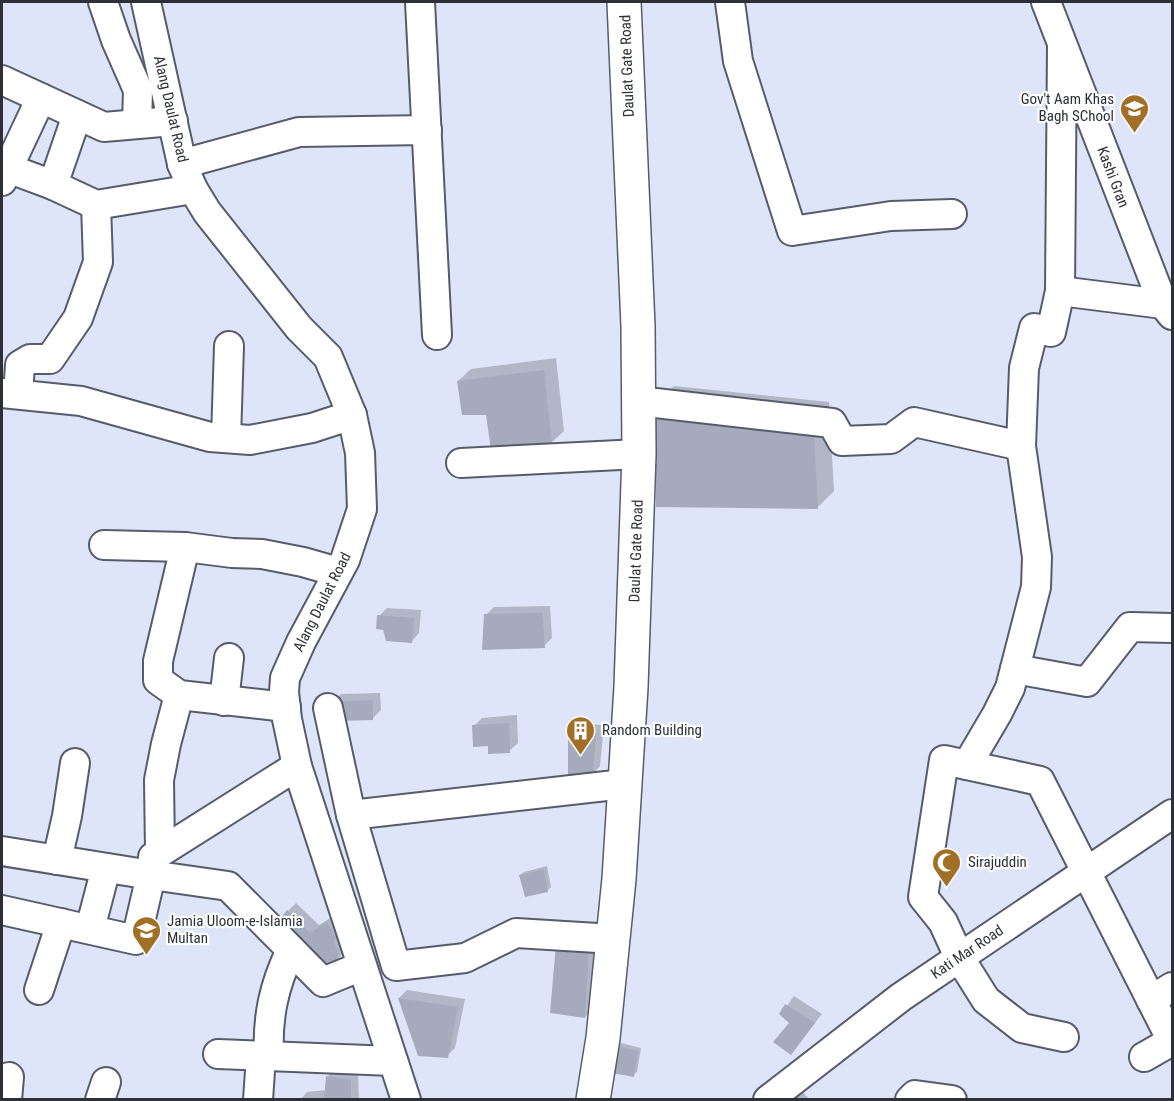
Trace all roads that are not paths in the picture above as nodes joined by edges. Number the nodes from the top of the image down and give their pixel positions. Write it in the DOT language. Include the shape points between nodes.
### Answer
graph roads {
  1 [pos="103,2"];
  2 [pos="146,2"];
  3 [pos="420,2"];
  4 [pos="624,2"];
  5 [pos="730,2"];
  6 [pos="1046,2"];
  7 [pos="1062,45"];
  8 [pos="2,80"];
  9 [pos="41,98"];
  10 [pos="77,115"];
  11 [pos="173,121"];
  12 [pos="137,124"];
  13 [pos="427,130"];
  14 [pos="3,172"];
  15 [pos="188,177"];
  16 [pos="53,185"];
  17 [pos="96,205"];
  18 [pos="952,214"];
  19 [pos="1060,291"];
  20 [pos="1168,310"];
  21 [pos="437,335"];
  22 [pos="229,346"];
  23 [pos="10,393"];
  24 [pos="638,400"];
  25 [pos="352,415"];
  26 [pos="226,438"];
  27 [pos="1021,446"];
  28 [pos="639,454"];
  29 [pos="461,463"];
  30 [pos="104,545"];
  31 [pos="185,547"];
  32 [pos="338,572"];
  33 [pos="1173,628"];
  34 [pos="229,658"];
  35 [pos="1015,669"];
  36 [pos="179,695"];
  37 [pos="224,700"];
  38 [pos="285,707"];
  39 [pos="328,708"];
  40 [pos="75,763"];
  41 [pos="968,765"];
  42 [pos="297,766"];
  43 [pos="624,784"];
  44 [pos="1173,814"];
  45 [pos="351,815"];
  46 [pos="2,851"];
  47 [pos="57,860"];
  48 [pos="156,863"];
  49 [pos="106,868"];
  50 [pos="1086,874"];
  51 [pos="2,910"];
  52 [pos="61,923"];
  53 [pos="90,929"];
  54 [pos="614,939"];
  55 [pos="291,950"];
  56 [pos="959,957"];
  57 [pos="362,966"];
  58 [pos="39,990"];
  59 [pos="1162,994"];
  60 [pos="1064,1036"];
  61 [pos="218,1054"];
  62 [pos="265,1056"];
  63 [pos="1144,1057"];
  64 [pos="393,1061"];
  65 [pos="258,1100"];
  66 [pos="406,1100"];
  67 [pos="593,1100"];
  68 [pos="768,1100"];
  69 [pos="910,1100"];
  70 [pos="952,1100"];
  1 -- 12 [label="street" via="138,90"];
  2 -- 11 [label="street, Alang Daulat Road"];
  3 -- 13 [label="street"];
  4 -- 24 [label="main road, Daulat Gate Road"];
  5 -- 18 [label="street" via="738,61 792,231 891,216"];
  6 -- 7 [label="street, Kashi Gran"];
  7 -- 19 [label="street"];
  7 -- 20 [label="street, Kashi Gran"];
  8 -- 9 [label="street"];
  9 -- 10 [label="street"];
  9 -- 14 [label="street"];
  10 -- 12 [label="street" via="104,127"];
  10 -- 16 [label="street"];
  11 -- 12 [label="street"];
  11 -- 15 [label="street, Alang Daulat Road"];
  13 -- 15 [label="street" via="299,132"];
  13 -- 21 [label="street"];
  14 -- 16 [label="street"];
  15 -- 17 [label="street"];
  15 -- 25 [label="street, Alang Daulat Road" via="207,212 299,328 328,357"];
  16 -- 17 [label="street"];
  17 -- 23 [label="street" via="98,262 78,318 50,359 30,359 20,365"];
  19 -- 20 [label="street"];
  19 -- 27 [label="street" via="1051,332 1034,328 1024,368"];
  22 -- 26 [label="street"];
  23 -- 26 [label="street" via="81,400 210,437"];
  24 -- 27 [label="street" via="832,423 842,441 891,439 914,422"];
  24 -- 28 [label="main road, Daulat Gate Road"];
  25 -- 26 [label="street" via="312,429 250,440"];
  25 -- 32 [label="street, Alang Daulat Road" via="360,453 362,509"];
  27 -- 35 [label="street" via="1037,557 1036,587"];
  28 -- 29 [label="street"];
  28 -- 43 [label="main road, Daulat Gate Road"];
  30 -- 31 [label="street"];
  31 -- 32 [label="street" via="262,554"];
  31 -- 36 [label="street" via="158,661 158,680"];
  32 -- 38 [label="street, Alang Daulat Road" via="285,678"];
  33 -- 35 [label="street" via="1130,627 1088,682"];
  34 -- 37 [label="street"];
  35 -- 41 [label="street" via="1010,688"];
  36 -- 37 [label="street"];
  36 -- 48 [label="street" via="159,780"];
  37 -- 38 [label="street"];
  38 -- 42 [label="street, Alang Daulat Road"];
  39 -- 45 [label="street"];
  40 -- 47 [label="street"];
  41 -- 50 [label="street" via="1040,781"];
  41 -- 56 [label="street" via="944,760 923,897 943,922"];
  42 -- 48 [label="street"];
  42 -- 57 [label="street, Alang Daulat Road"];
  43 -- 45 [label="street"];
  43 -- 54 [label="main road, Daulat Gate Road"];
  44 -- 50 [label="street, Kati Mar Road"];
  45 -- 54 [label="street" via="396,966 465,958 516,933"];
  46 -- 47 [label="street"];
  47 -- 49 [label="street"];
  48 -- 49 [label="street"];
  48 -- 53 [label="street" via="136,940"];
  48 -- 55 [label="street" via="228,886"];
  49 -- 53 [label="street"];
  50 -- 56 [label="street, Kati Mar Road"];
  50 -- 59 [label="street"];
  51 -- 52 [label="street"];
  52 -- 53 [label="street"];
  52 -- 58 [label="street"];
  54 -- 67 [label="main road, Daulat Gate Road"];
  55 -- 57 [label="street" via="323,982"];
  55 -- 62 [label="street" via="270,1009"];
  56 -- 60 [label="street" via="986,1000 1022,1028"];
  56 -- 68 [label="street, Kati Mar Road"];
  57 -- 64 [label="street, Alang Daulat Road"];
  59 -- 63 [label="street" via="1172,1041"];
  61 -- 62 [label="street"];
  62 -- 64 [label="street"];
  62 -- 65 [label="street"];
  64 -- 66 [label="street, Alang Daulat Road"];
  69 -- 70 [label="street" via="915,1095"];
}
